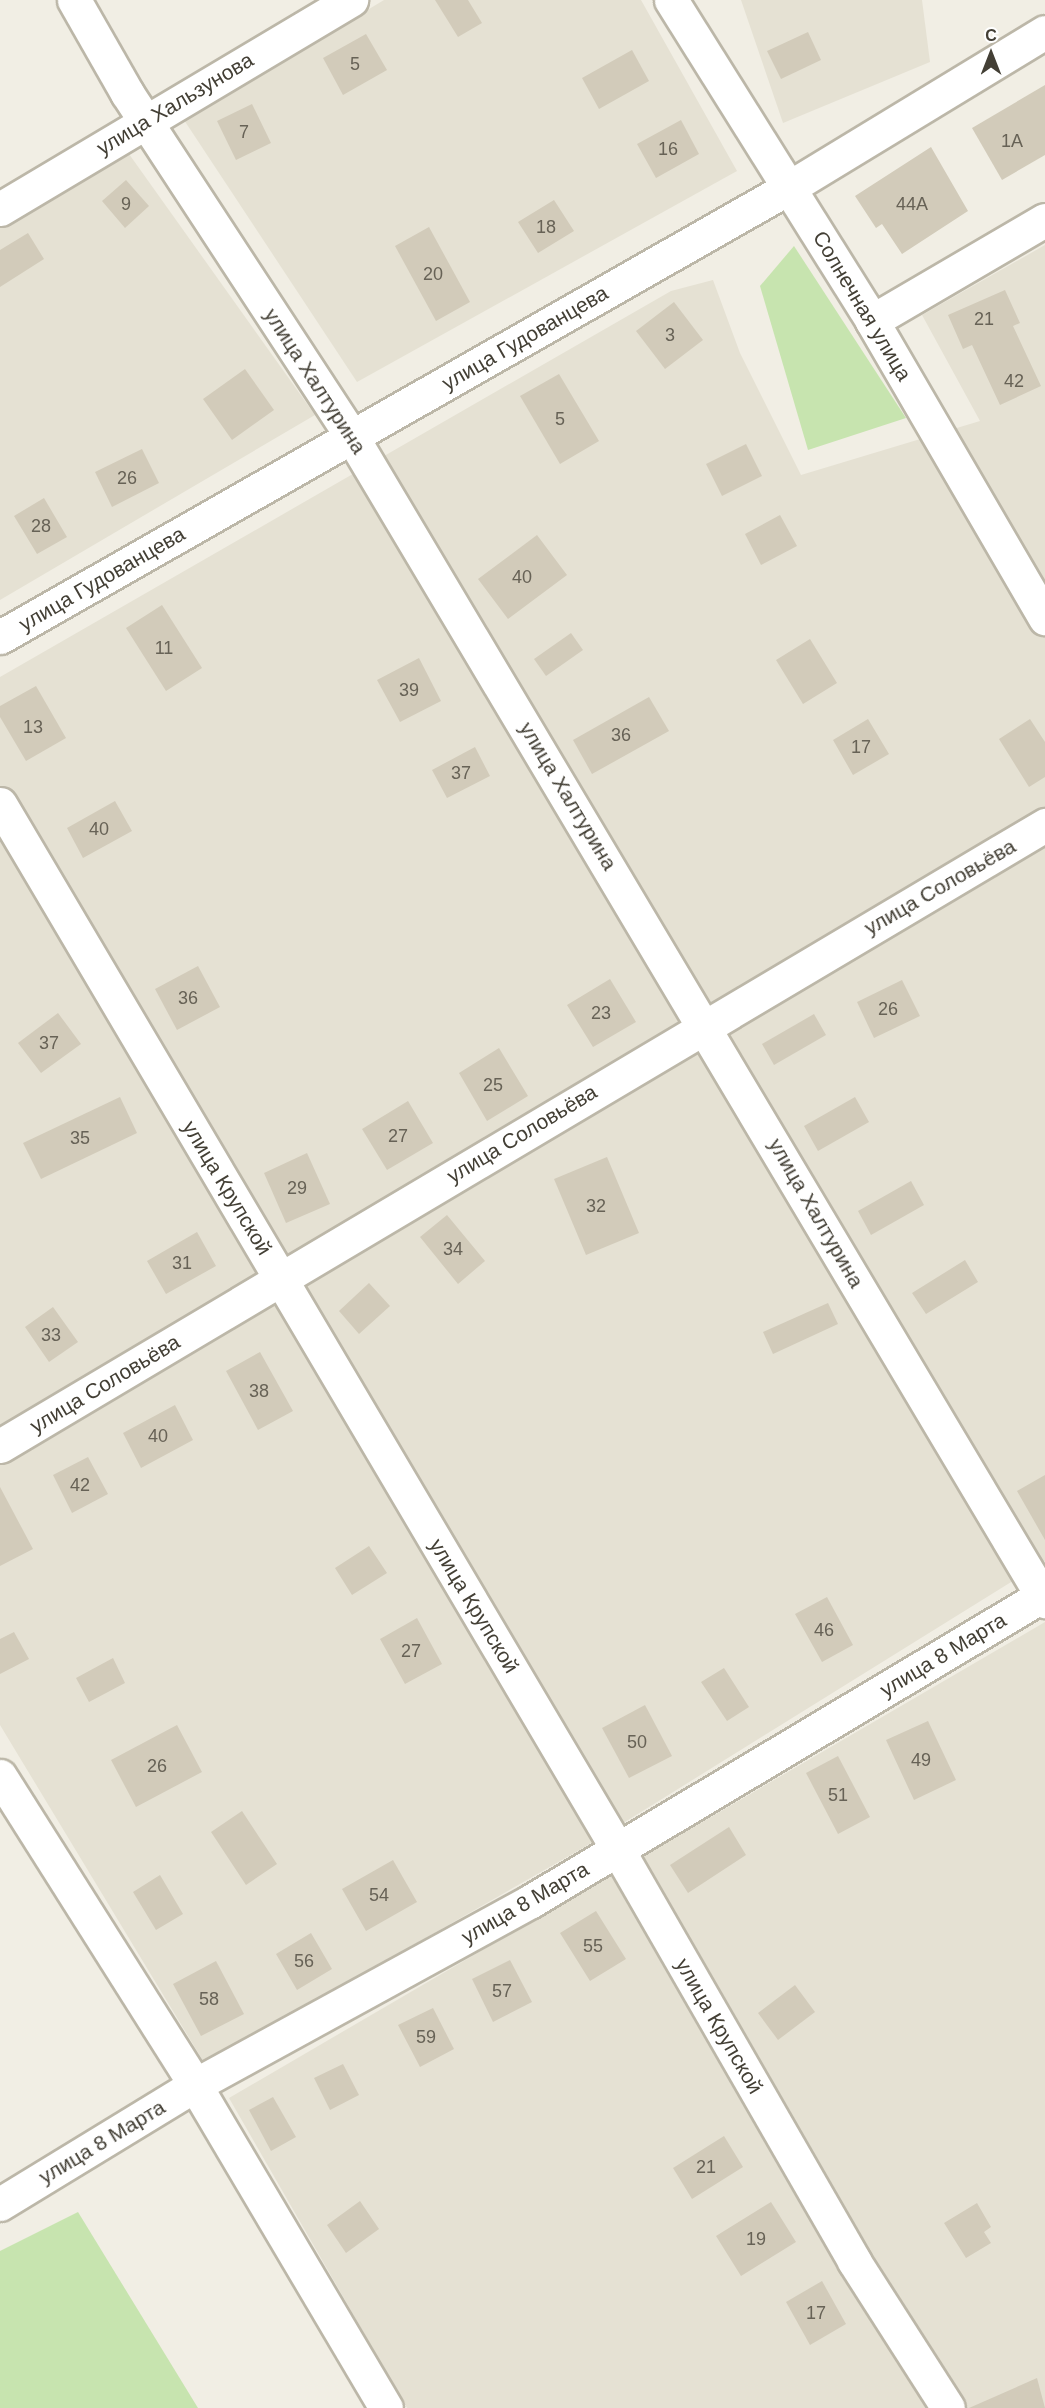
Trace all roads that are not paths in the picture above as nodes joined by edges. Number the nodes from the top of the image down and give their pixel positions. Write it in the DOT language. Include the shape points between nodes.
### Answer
graph roads {
  1 [pos="74,0"];
  2 [pos="351,0"];
  3 [pos="671,0"];
  4 [pos="1045,32"];
  5 [pos="146,122"];
  6 [pos="790,187"];
  7 [pos="0,208"];
  8 [pos="1045,220"];
  9 [pos="872,321"];
  10 [pos="352,437"];
  11 [pos="1045,618"];
  12 [pos="0,637"];
  13 [pos="0,804"];
  14 [pos="1045,825"];
  15 [pos="705,1025"];
  16 [pos="280,1278"];
  17 [pos="0,1446"];
  18 [pos="1044,1597"];
  19 [pos="0,1776"];
  20 [pos="618,1850"];
  21 [pos="195,2085"];
  22 [pos="0,2204"];
  23 [pos="386,2408"];
  24 [pos="948,2408"];
  1 -- 5 [label="street, улица Халтурина"];
  2 -- 5 [label="street, улица Хальзунова"];
  3 -- 6 [label="street, Солнечная улица"];
  4 -- 6 [label="street, улица Гудованцева"];
  5 -- 7 [label="street, улица Хальзунова"];
  5 -- 10 [label="street, улица Халтурина"];
  6 -- 9 [label="street, Солнечная улица"];
  6 -- 10 [label="street, улица Гудованцева"];
  8 -- 9 [label="street"];
  9 -- 11 [label="street, Солнечная улица"];
  10 -- 12 [label="street, улица Гудованцева"];
  10 -- 15 [label="street, улица Халтурина"];
  13 -- 16 [label="street, улица Крупской"];
  14 -- 15 [label="street, улица Соловьёва"];
  15 -- 16 [label="street, улица Соловьёва"];
  15 -- 18 [label="street, улица Халтурина"];
  16 -- 17 [label="street, улица Соловьёва"];
  16 -- 20 [label="street, улица Крупской"];
  18 -- 20 [label="street, улица 8 Марта"];
  19 -- 21 [label="street"];
  20 -- 21 [label="street, улица 8 Марта"];
  20 -- 24 [label="street, улица Крупской" via="854,2260"];
  21 -- 22 [label="street, улица 8 Марта"];
  21 -- 23 [label="street"];
}
